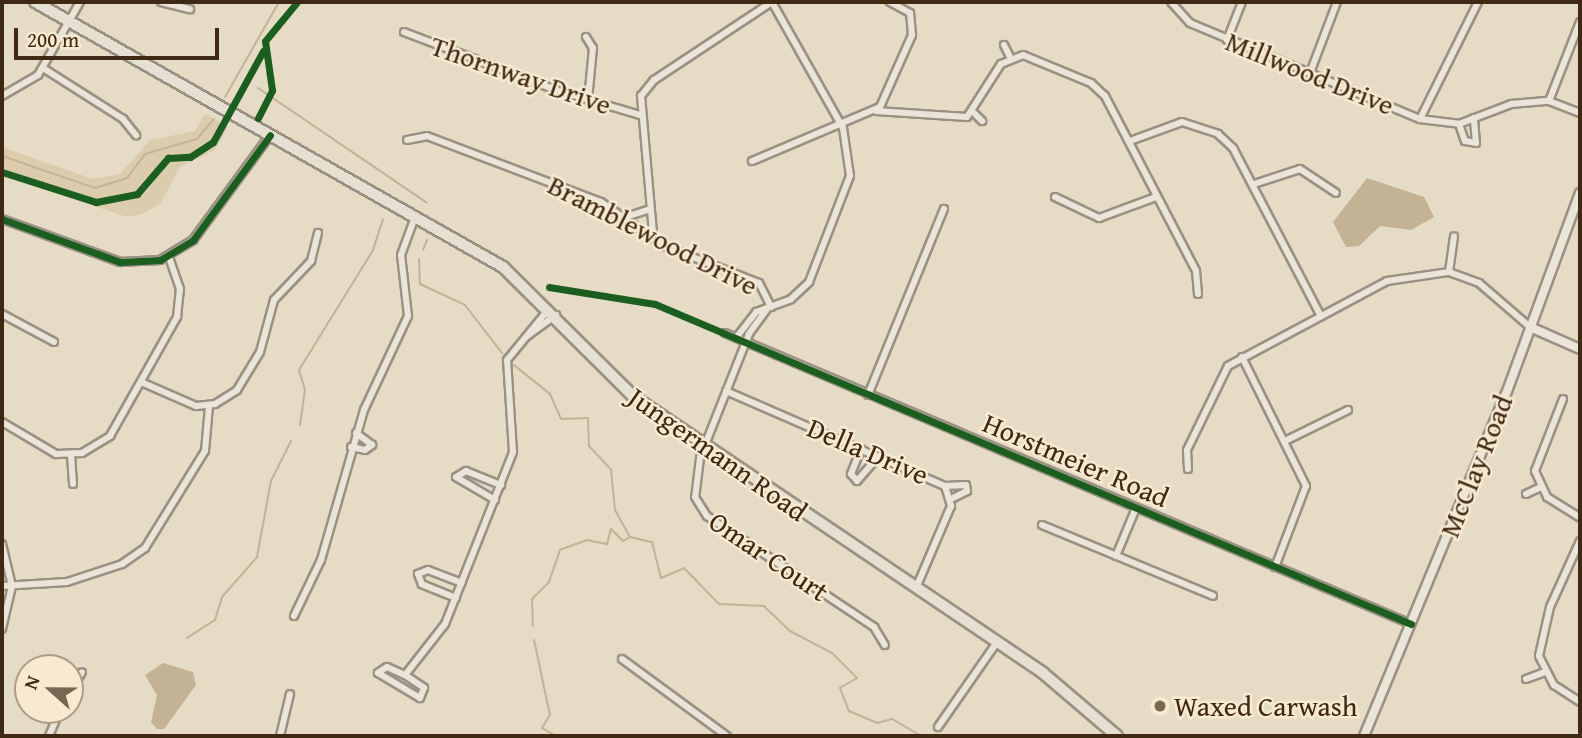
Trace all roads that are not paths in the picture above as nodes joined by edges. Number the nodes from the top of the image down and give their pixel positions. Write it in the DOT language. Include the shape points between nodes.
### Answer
graph roads {
  1 [pos="35,2"];
  2 [pos="80,2"];
  3 [pos="161,2"];
  4 [pos="772,2"];
  5 [pos="890,2"];
  6 [pos="1171,2"];
  7 [pos="1242,2"];
  8 [pos="1338,2"];
  9 [pos="1478,2"];
  10 [pos="190,9"];
  11 [pos="70,21"];
  12 [pos="1580,22"];
  13 [pos="404,32"];
  14 [pos="586,37"];
  15 [pos="1227,40"];
  16 [pos="1004,45"];
  17 [pos="1010,57"];
  18 [pos="43,68"];
  19 [pos="1310,73"];
  20 [pos="2,96"];
  21 [pos="887,97"];
  22 [pos="588,100"];
  23 [pos="1549,101"];
  24 [pos="876,111"];
  25 [pos="898,111"];
  26 [pos="973,112"];
  27 [pos="1580,113"];
  28 [pos="640,115"];
  29 [pos="1474,118"];
  30 [pos="1420,119"];
  31 [pos="982,121"];
  32 [pos="1459,124"];
  33 [pos="842,128"];
  34 [pos="136,135"];
  35 [pos="270,135"];
  36 [pos="407,140"];
  37 [pos="1130,141"];
  38 [pos="752,161"];
  39 [pos="1254,184"];
  40 [pos="1336,193"];
  41 [pos="1580,193"];
  42 [pos="1055,197"];
  43 [pos="1156,197"];
  44 [pos="650,209"];
  45 [pos="944,209"];
  46 [pos="629,216"];
  47 [pos="415,217"];
  48 [pos="2,219"];
  49 [pos="318,233"];
  50 [pos="653,233"];
  51 [pos="1454,236"];
  52 [pos="169,257"];
  53 [pos="1449,272"];
  54 [pos="1198,294"];
  55 [pos="769,308"];
  56 [pos="554,311"];
  57 [pos="2,314"];
  58 [pos="1321,316"];
  59 [pos="1530,327"];
  60 [pos="725,334"];
  61 [pos="736,338"];
  62 [pos="54,342"];
  63 [pos="746,342"];
  64 [pos="1580,349"];
  65 [pos="1242,356"];
  66 [pos="141,382"];
  67 [pos="726,391"];
  68 [pos="868,395"];
  69 [pos="1563,399"];
  70 [pos="209,405"];
  71 [pos="1348,411"];
  72 [pos="2,422"];
  73 [pos="356,433"];
  74 [pos="1287,440"];
  75 [pos="351,446"];
  76 [pos="704,447"];
  77 [pos="861,449"];
  78 [pos="71,455"];
  79 [pos="879,456"];
  80 [pos="1188,469"];
  81 [pos="73,484"];
  82 [pos="500,485"];
  83 [pos="945,486"];
  84 [pos="1541,487"];
  85 [pos="1526,494"];
  86 [pos="951,499"];
  87 [pos="495,500"];
  88 [pos="1136,508"];
  89 [pos="1580,518"];
  90 [pos="1042,525"];
  91 [pos="1580,541"];
  92 [pos="2,544"];
  93 [pos="1116,556"];
  94 [pos="1275,567"];
  95 [pos="462,583"];
  96 [pos="2,586"];
  97 [pos="12,586"];
  98 [pos="916,588"];
  99 [pos="1213,596"];
  100 [pos="456,598"];
  101 [pos="293,616"];
  102 [pos="1411,624"];
  103 [pos="2,629"];
  104 [pos="997,642"];
  105 [pos="885,645"];
  106 [pos="622,659"];
  107 [pos="1545,672"];
  108 [pos="405,676"];
  109 [pos="1526,679"];
  110 [pos="290,694"];
  111 [pos="1580,702"];
  112 [pos="938,727"];
  113 [pos="280,736"];
  114 [pos="727,736"];
  115 [pos="1117,736"];
  116 [pos="1364,736"];
  1 -- 11 [label="main road, Jungermann Road"];
  2 -- 11 [label="street"];
  3 -- 10 [label="street"];
  4 -- 28 [label="street" via="654,80 641,96"];
  4 -- 33 [label="street"];
  5 -- 21 [label="street" via="914,23"];
  6 -- 15 [label="street, Millwood Drive" via="1190,23"];
  7 -- 15 [label="street"];
  8 -- 19 [label="street"];
  9 -- 30 [label="street"];
  11 -- 18 [label="street"];
  11 -- 35 [label="main road, Jungermann Road"];
  12 -- 23 [label="street"];
  13 -- 22 [label="street, Thornway Drive"];
  14 -- 22 [label="street" via="593,48"];
  15 -- 19 [label="street, Millwood Drive"];
  16 -- 17 [label="street"];
  17 -- 26 [label="street"];
  17 -- 37 [label="street" via="1023,55 1091,83"];
  18 -- 20 [label="street" via="25,86"];
  18 -- 34 [label="street" via="123,119"];
  19 -- 30 [label="street, Millwood Drive"];
  21 -- 24 [label="street"];
  21 -- 25 [label="street"];
  22 -- 28 [label="street, Thornway Drive"];
  23 -- 27 [label="street, Millwood Drive"];
  23 -- 29 [label="street, Millwood Drive" via="1511,104"];
  24 -- 25 [label="street"];
  24 -- 33 [label="street"];
  25 -- 26 [label="street"];
  26 -- 31 [label="street"];
  28 -- 44 [label="street"];
  29 -- 32 [label="street, Millwood Drive"];
  29 -- 32 [label="street" via="1476,143 1465,141"];
  30 -- 32 [label="street, Millwood Drive"];
  33 -- 38 [label="street"];
  33 -- 55 [label="street" via="850,176 842,201 809,282"];
  35 -- 47 [label="main road, Jungermann Road"];
  35 -- 52 [label="street" via="199,234"];
  36 -- 46 [label="street, Bramblewood Drive" via="428,136"];
  37 -- 39 [label="street" via="1173,122 1199,127 1233,148"];
  37 -- 43 [label="street"];
  39 -- 40 [label="street" via="1300,169"];
  39 -- 58 [label="street"];
  41 -- 59 [label="main road, McClay Road"];
  42 -- 43 [label="street" via="1099,218"];
  43 -- 54 [label="street" via="1196,271"];
  44 -- 46 [label="street"];
  44 -- 50 [label="street"];
  45 -- 68 [label="street"];
  46 -- 50 [label="street, Bramblewood Drive"];
  47 -- 56 [label="main road, Jungermann Road" via="503,267"];
  47 -- 73 [label="street" via="401,255 408,316"];
  48 -- 52 [label="street" via="120,262"];
  49 -- 70 [label="street" via="311,261 274,300 249,373 230,396"];
  50 -- 55 [label="street, Bramblewood Drive" via="664,246 759,283"];
  51 -- 53 [label="street"];
  52 -- 66 [label="street" via="180,307"];
  53 -- 58 [label="street" via="1387,281"];
  53 -- 59 [label="street" via="1479,283"];
  55 -- 61 [label="street" via="750,316"];
  55 -- 63 [label="street, Omar Court"];
  56 -- 76 [label="main road, Jungermann Road" via="627,392"];
  56 -- 82 [label="street" via="510,354 504,374 514,443"];
  57 -- 62 [label="street"];
  58 -- 65 [label="street"];
  59 -- 64 [label="main road"];
  59 -- 102 [label="main road, McClay Road"];
  60 -- 61 [label="street, Horstmeier Road"];
  61 -- 63 [label="street, Horstmeier Road"];
  63 -- 67 [label="street, Omar Court"];
  63 -- 68 [label="street, Horstmeier Road"];
  65 -- 74 [label="street"];
  65 -- 80 [label="street" via="1213,387 1187,450"];
  66 -- 70 [label="street" via="178,402"];
  66 -- 78 [label="street" via="110,436"];
  67 -- 76 [label="street, Omar Court"];
  67 -- 77 [label="street, Della Drive"];
  68 -- 88 [label="street, Horstmeier Road"];
  69 -- 84 [label="street" via="1540,447 1535,471"];
  70 -- 97 [label="street" via="205,451 145,548 122,564 67,582"];
  71 -- 74 [label="street"];
  72 -- 78 [label="street" via="48,452"];
  73 -- 75 [label="street"];
  73 -- 75 [label="street" via="372,444 365,450"];
  74 -- 94 [label="street" via="1303,474 1305,498"];
  75 -- 101 [label="street" via="321,560"];
  76 -- 98 [label="main road, Jungermann Road"];
  76 -- 105 [label="street, Omar Court" via="693,483 702,511 874,627"];
  77 -- 79 [label="street, Della Drive"];
  77 -- 79 [label="street" via="851,474 857,481"];
  78 -- 81 [label="street"];
  79 -- 83 [label="street, Della Drive"];
  82 -- 87 [label="street"];
  82 -- 87 [label="street" via="466,471 456,477"];
  83 -- 86 [label="street, Della Drive"];
  83 -- 86 [label="street" via="966,485 967,491"];
  84 -- 85 [label="street"];
  84 -- 89 [label="street"];
  86 -- 98 [label="street, Della Drive"];
  87 -- 95 [label="street"];
  88 -- 93 [label="street"];
  88 -- 94 [label="street, Horstmeier Road"];
  90 -- 93 [label="street"];
  91 -- 107 [label="street" via="1540,635"];
  92 -- 97 [label="street"];
  93 -- 99 [label="street"];
  94 -- 102 [label="street, Horstmeier Road"];
  95 -- 100 [label="street"];
  95 -- 100 [label="street" via="428,570 418,574 422,584"];
  96 -- 97 [label="street"];
  97 -- 103 [label="street"];
  98 -- 104 [label="main road, Jungermann Road"];
  100 -- 108 [label="street" via="444,624"];
  102 -- 116 [label="main road, McClay Road"];
  104 -- 112 [label="street"];
  104 -- 115 [label="main road, Jungermann Road"];
  106 -- 114 [label="street"];
  107 -- 109 [label="street"];
  107 -- 111 [label="street" via="1553,685"];
  108 -- 108 [label="street" via="387,667 378,673 420,698 424,688"];
  110 -- 113 [label="street"];
}
